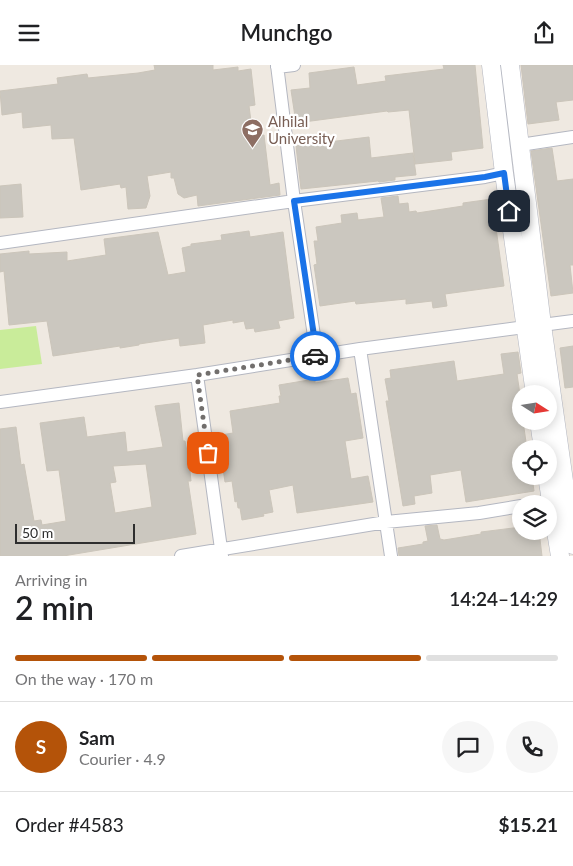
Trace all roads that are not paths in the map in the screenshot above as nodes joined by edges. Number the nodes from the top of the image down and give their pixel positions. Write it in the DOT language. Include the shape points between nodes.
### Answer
graph roads {
  1 [pos="294,65"];
  2 [pos="491,65"];
  3 [pos="510,65"];
  4 [pos="277,66"];
  5 [pos="573,137"];
  6 [pos="520,145"];
  7 [pos="504,173"];
  8 [pos="294,201"];
  9 [pos="0,243"];
  10 [pos="573,321"];
  11 [pos="533,326"];
  12 [pos="360,349"];
  13 [pos="317,356"];
  14 [pos="197,375"];
  15 [pos="535,385"];
  16 [pos="0,401"];
  17 [pos="512,508"];
  18 [pos="570,508"];
  19 [pos="386,522"];
  20 [pos="555,540"];
  21 [pos="573,545"];
  22 [pos="222,553"];
  23 [pos="181,556"];
  24 [pos="391,556"];
  25 [pos="560,556"];
  1 -- 4 [label="street"];
  2 -- 7 [label="main road"];
  3 -- 6 [label="main road"];
  4 -- 8 [label="street"];
  5 -- 6 [label="street"];
  6 -- 11 [label="main road"];
  7 -- 8 [label="street"];
  7 -- 11 [label="main road"];
  8 -- 9 [label="street"];
  8 -- 13 [label="street"];
  10 -- 11 [label="street"];
  11 -- 12 [label="street"];
  11 -- 15 [label="main road"];
  11 -- 18 [label="main road"];
  12 -- 13 [label="street"];
  12 -- 19 [label="street"];
  13 -- 14 [label="street"];
  14 -- 16 [label="street"];
  14 -- 22 [label="street"];
  17 -- 19 [label="street"];
  18 -- 21 [label="main road"];
  19 -- 22 [label="street"];
  19 -- 24 [label="street"];
  20 -- 25 [label="main road"];
  22 -- 23 [label="street"];
}
